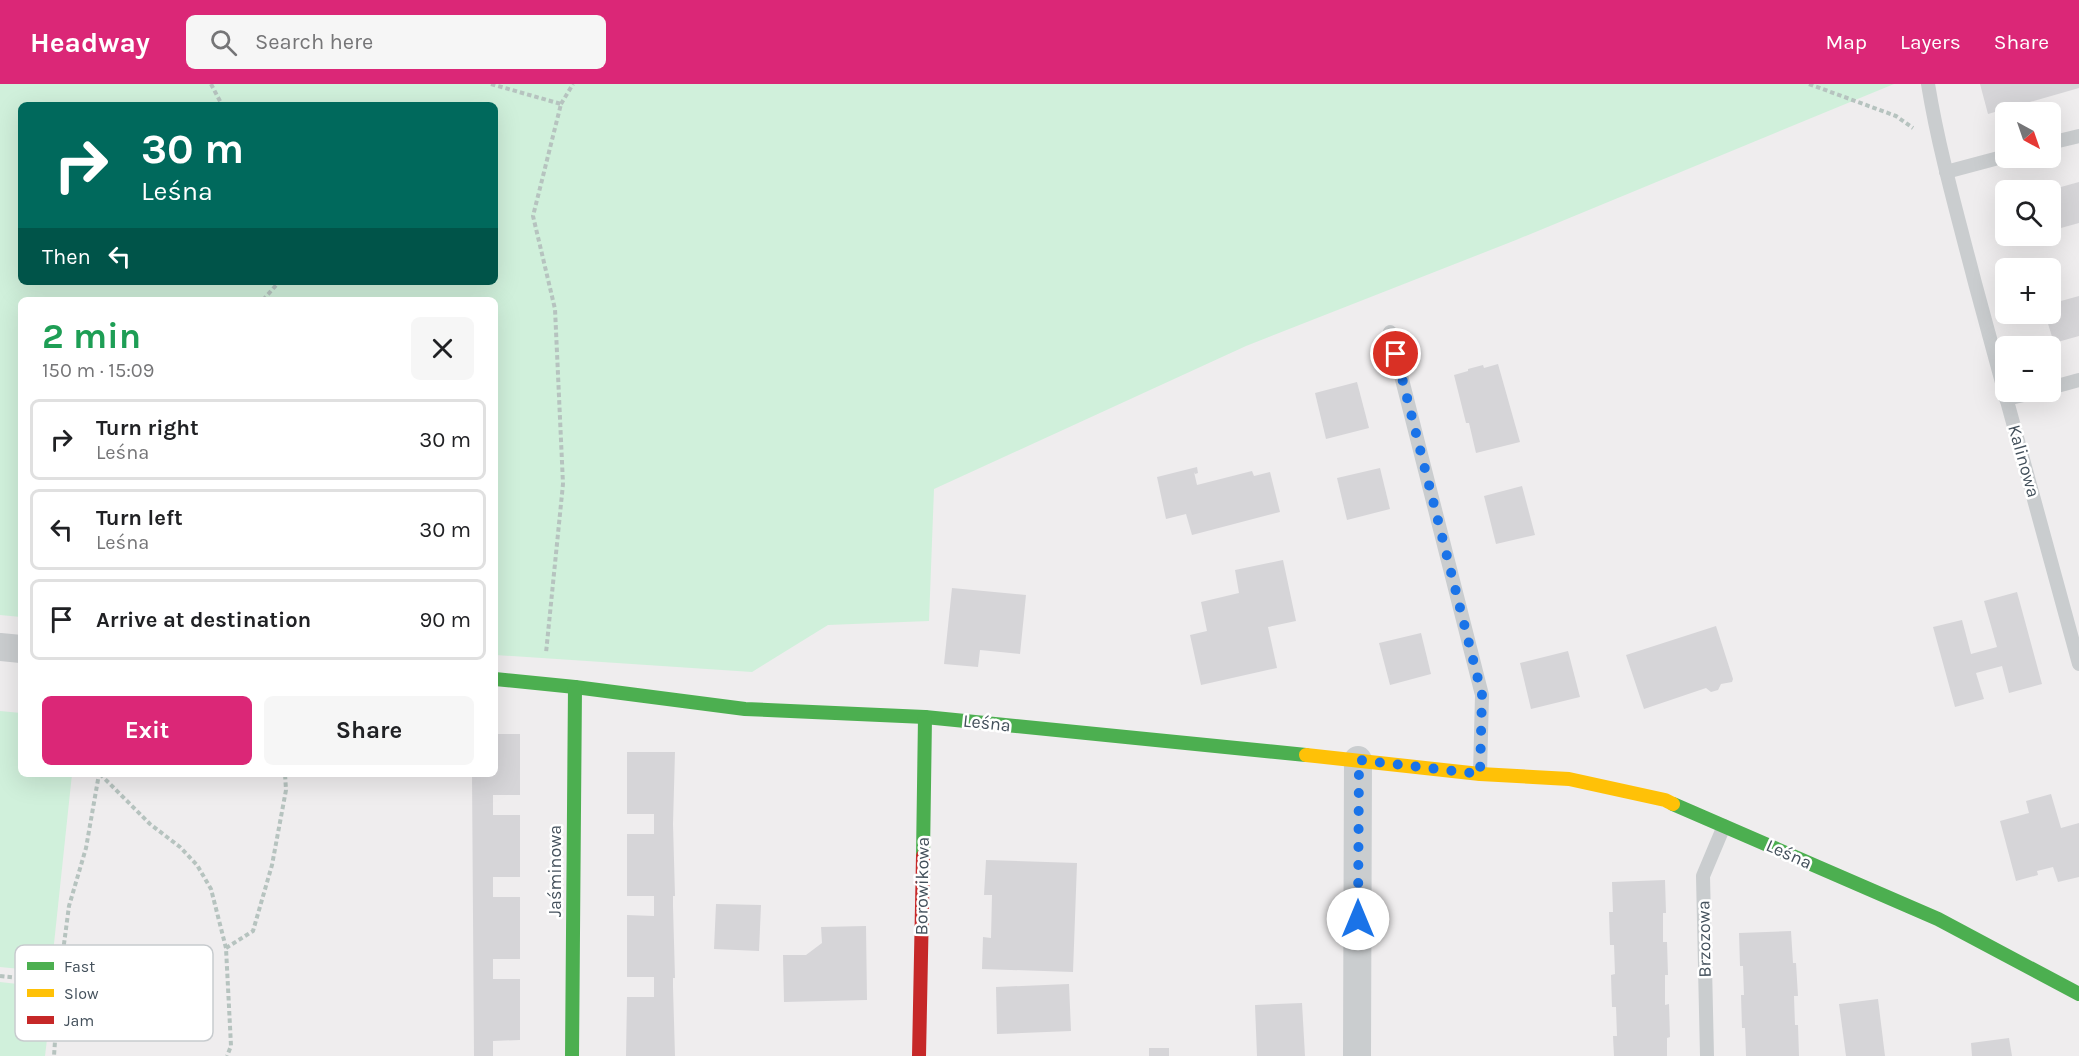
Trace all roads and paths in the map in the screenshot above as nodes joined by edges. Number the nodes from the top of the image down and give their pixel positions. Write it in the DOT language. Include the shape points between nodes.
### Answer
graph roads {
  1 [pos="211,84"];
  2 [pos="490,84"];
  3 [pos="573,84"];
  4 [pos="1809,84"];
  5 [pos="1928,84"];
  6 [pos="220,102"];
  7 [pos="561,104"];
  8 [pos="2079,136"];
  9 [pos="2061,140"];
  10 [pos="1941,147"];
  11 [pos="1995,159"];
  12 [pos="1946,172"];
  13 [pos="276,285"];
  14 [pos="266,297"];
  15 [pos="1390,332"];
  16 [pos="1995,357"];
  17 [pos="2079,380"];
  18 [pos="2061,385"];
  19 [pos="2007,402"];
  20 [pos="2075,631"];
  21 [pos="0,647"];
  22 [pos="18,649"];
  23 [pos="2079,664"];
  24 [pos="498,679"];
  25 [pos="544,684"];
  26 [pos="575,687"];
  27 [pos="925,717"];
  28 [pos="1359,760"];
  29 [pos="1480,774"];
  30 [pos="98,777"];
  31 [pos="102,777"];
  32 [pos="285,777"];
  33 [pos="1724,826"];
  34 [pos="64,945"];
  35 [pos="226,948"];
  36 [pos="0,976"];
  37 [pos="15,978"];
  38 [pos="2079,994"];
  39 [pos="55,1041"];
  40 [pos="54,1056"];
  41 [pos="227,1056"];
  42 [pos="572,1056"];
  43 [pos="919,1056"];
  44 [pos="1357,1056"];
  45 [pos="1707,1056"];
  1 -- 6 [label="path"];
  2 -- 7 [label="path"];
  3 -- 7 [label="path"];
  4 -- 10 [label="path" via="1896,116"];
  5 -- 10 [label="lane, Kalinowa"];
  7 -- 25 [label="path" via="533,216 555,309 562,484"];
  8 -- 9 [label="lane"];
  10 -- 12 [label="lane, Kalinowa"];
  11 -- 12 [label="lane"];
  12 -- 16 [label="lane, Kalinowa"];
  13 -- 14 [label="path"];
  15 -- 29 [label="lane" via="1482,695"];
  17 -- 18 [label="lane"];
  19 -- 20 [label="lane, Kalinowa"];
  20 -- 23 [label="lane, Kalinowa"];
  21 -- 22 [label="street"];
  24 -- 25 [label="street, Leśna"];
  25 -- 26 [label="street, Leśna"];
  26 -- 27 [label="street, Leśna" via="745,709"];
  26 -- 42 [label="street, Jaśminowa"];
  27 -- 28 [label="street, Leśna"];
  27 -- 43 [label="street, Borowikowa"];
  28 -- 29 [label="street, Leśna"];
  28 -- 44 [label="street"];
  29 -- 33 [label="street, Leśna" via="1569,779 1665,800"];
  30 -- 34 [label="path"];
  31 -- 35 [label="path" via="197,865 210,889"];
  32 -- 35 [label="path" via="272,865 254,932"];
  33 -- 38 [label="street, Leśna" via="1938,919"];
  33 -- 45 [label="lane, Brzozowa" via="1703,876"];
  35 -- 41 [label="path" via="231,1046"];
  36 -- 37 [label="path"];
  39 -- 40 [label="path"];
}
